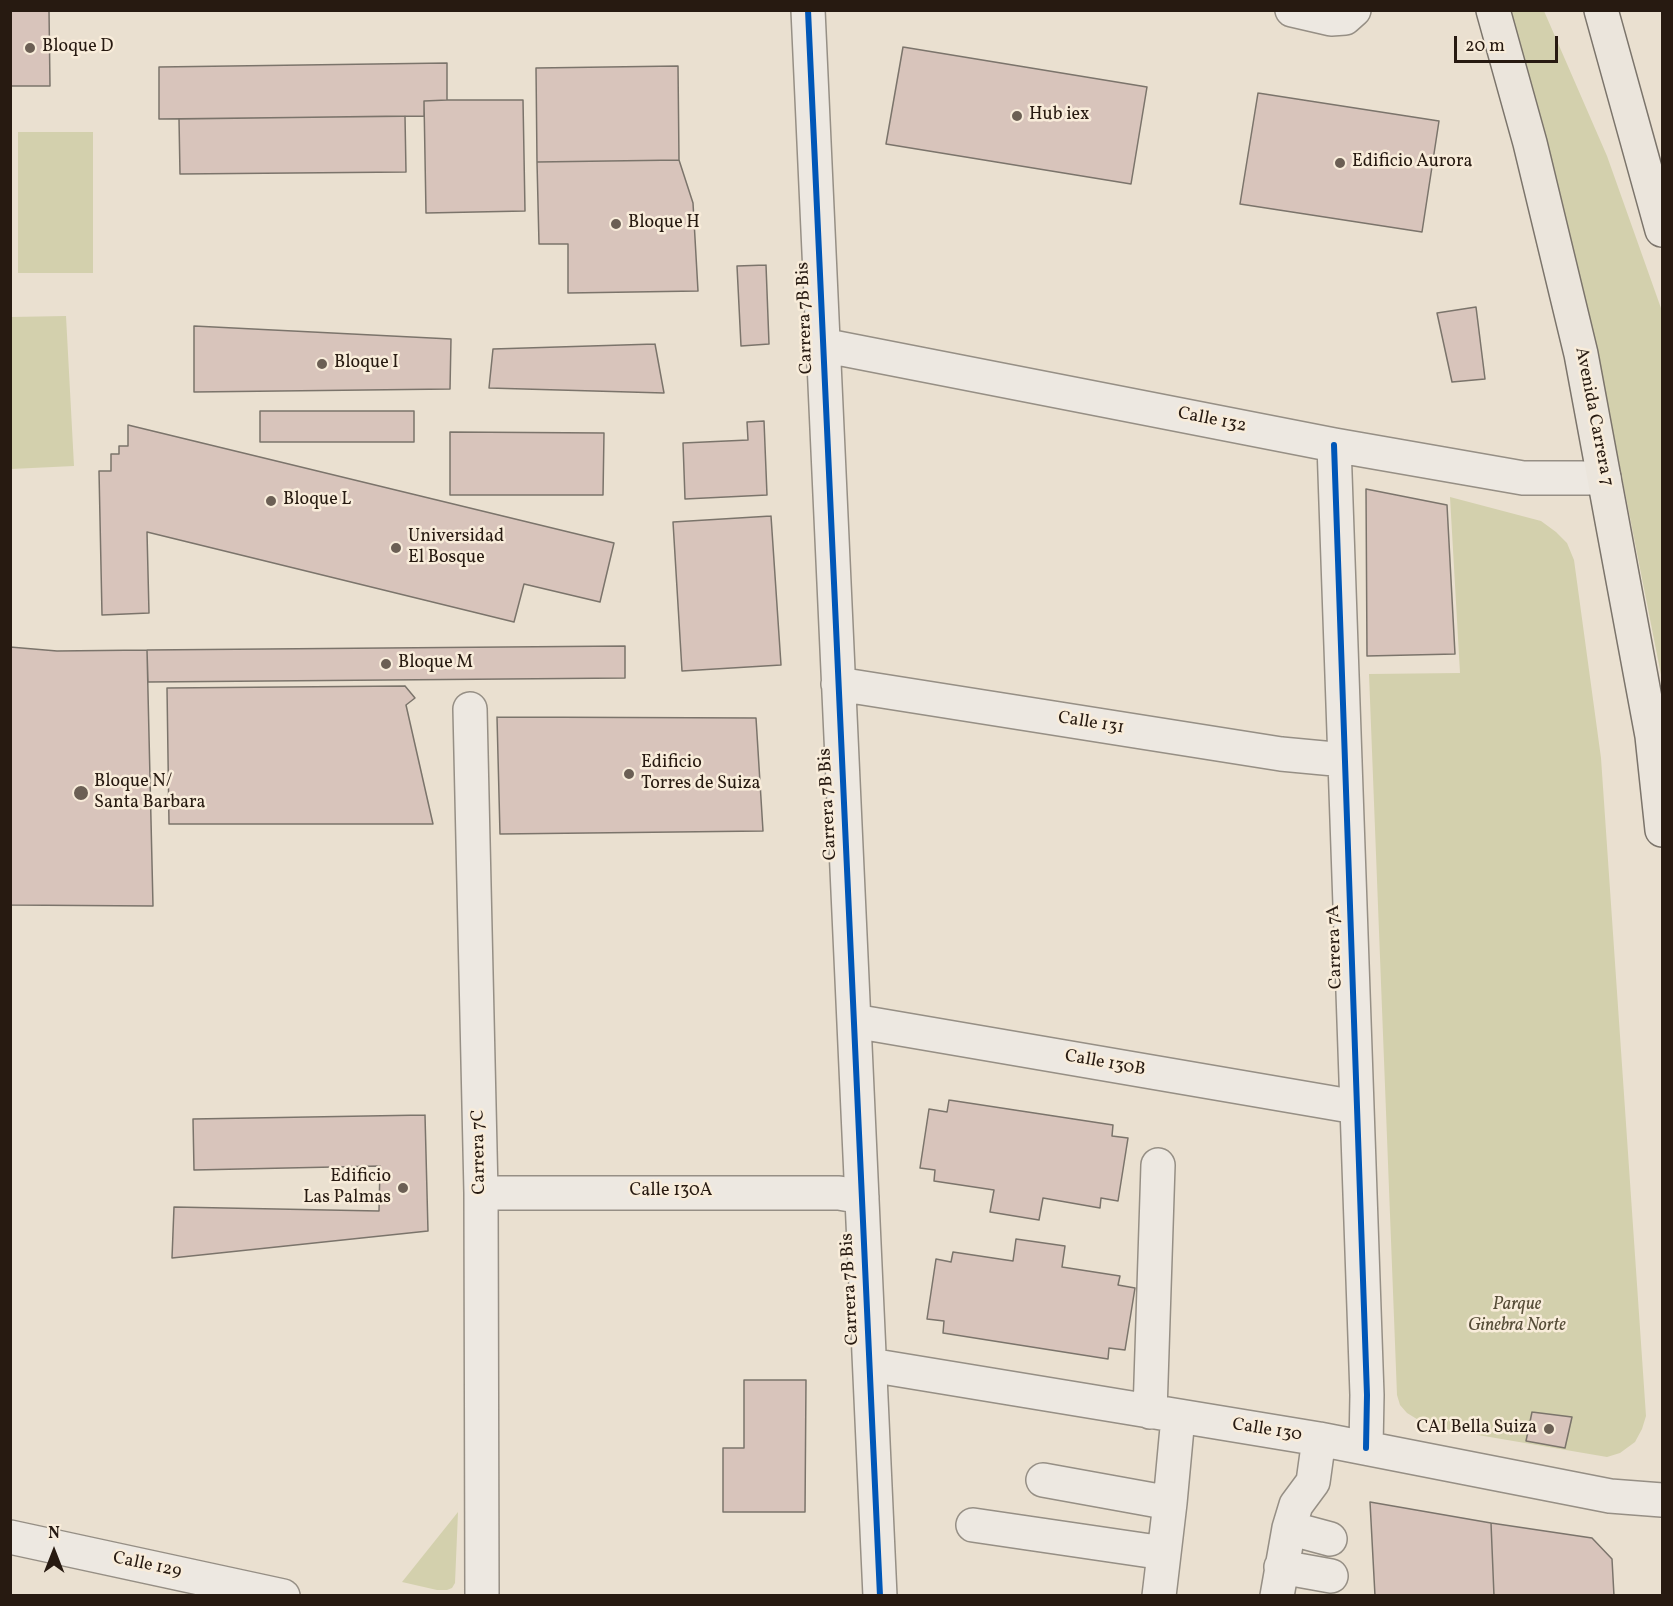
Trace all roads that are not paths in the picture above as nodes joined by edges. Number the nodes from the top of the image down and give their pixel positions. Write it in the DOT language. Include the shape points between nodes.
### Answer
graph roads {
  1 [pos="808,10"];
  2 [pos="1292,10"];
  3 [pos="1354,10"];
  4 [pos="1493,10"];
  5 [pos="1601,10"];
  6 [pos="1662,230"];
  7 [pos="822,345"];
  8 [pos="1334,445"];
  9 [pos="1604,478"];
  10 [pos="838,684"];
  11 [pos="470,709"];
  12 [pos="1344,760"];
  13 [pos="1662,830"];
  14 [pos="854,1022"];
  15 [pos="1356,1107"];
  16 [pos="1158,1165"];
  17 [pos="481,1193"];
  18 [pos="862,1197"];
  19 [pos="870,1365"];
  20 [pos="1164,1414"];
  21 [pos="1319,1439"];
  22 [pos="1366,1448"];
  23 [pos="1043,1480"];
  24 [pos="1662,1500"];
  25 [pos="1170,1503"];
  26 [pos="973,1525"];
  27 [pos="1289,1528"];
  28 [pos="10,1537"];
  29 [pos="1330,1539"];
  30 [pos="1164,1553"];
  31 [pos="1331,1576"];
  32 [pos="1279,1582"];
  33 [pos="283,1596"];
  34 [pos="482,1596"];
  35 [pos="880,1596"];
  36 [pos="1159,1596"];
  1 -- 7 [label="street, Carrera 7B Bis"];
  2 -- 3 [label="street" via="1331,19 1344,18"];
  4 -- 9 [label="main road, Avenida Carrera 7" via="1579,343"];
  5 -- 6 [label="main road"];
  7 -- 8 [label="street, Calle 132"];
  7 -- 10 [label="street, Carrera 7B Bis"];
  8 -- 9 [label="street, Calle 132" via="1523,478"];
  8 -- 12 [label="street, Carrera 7A"];
  9 -- 13 [label="main road, Avenida Carrera 7" via="1652,736"];
  10 -- 12 [label="street, Calle 131" via="1281,754"];
  10 -- 14 [label="street, Carrera 7B Bis"];
  11 -- 17 [label="street, Carrera 7C"];
  12 -- 15 [label="street, Carrera 7A"];
  14 -- 15 [label="street, Calle 130B"];
  14 -- 18 [label="street, Carrera 7B Bis"];
  15 -- 22 [label="street, Carrera 7A"];
  16 -- 20 [label="street"];
  17 -- 18 [label="street, Calle 130A" via="839,1193"];
  17 -- 34 [label="street, Carrera 7C"];
  18 -- 19 [label="street, Carrera 7B Bis"];
  19 -- 20 [label="street, Calle 130"];
  19 -- 35 [label="street, Carrera 7B Bis"];
  20 -- 21 [label="street, Calle 130"];
  20 -- 25 [label="street"];
  21 -- 22 [label="street, Calle 130"];
  21 -- 27 [label="street" via="1314,1482 1296,1505"];
  22 -- 24 [label="street, Calle 130" via="1610,1496"];
  23 -- 25 [label="street"];
  25 -- 30 [label="street"];
  26 -- 30 [label="street"];
  27 -- 29 [label="street"];
  27 -- 32 [label="street"];
  28 -- 33 [label="street, Calle 129"];
  30 -- 36 [label="street"];
  31 -- 32 [label="street"];
}
